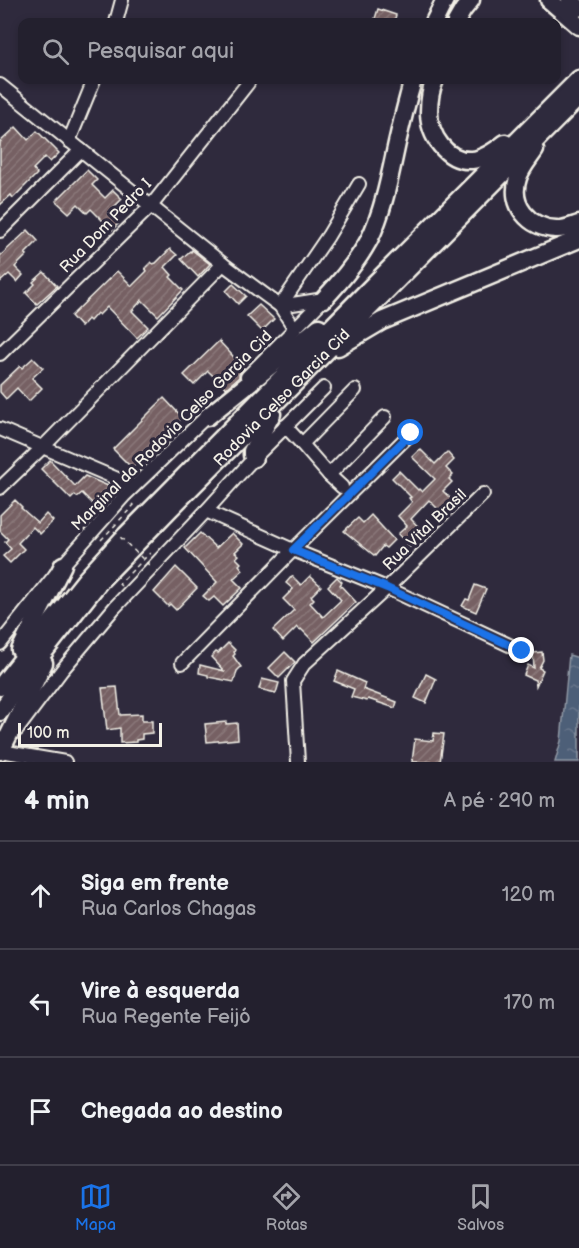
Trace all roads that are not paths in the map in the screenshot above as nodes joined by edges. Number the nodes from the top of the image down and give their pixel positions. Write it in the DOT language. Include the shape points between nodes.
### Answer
graph roads {
  1 [pos="122,0"];
  2 [pos="445,0"];
  3 [pos="471,0"];
  4 [pos="541,0"];
  5 [pos="549,0"];
  6 [pos="570,0"];
  7 [pos="575,0"];
  8 [pos="576,14"];
  9 [pos="117,18"];
  10 [pos="436,18"];
  11 [pos="459,18"];
  12 [pos="92,84"];
  13 [pos="247,84"];
  14 [pos="411,84"];
  15 [pos="433,84"];
  16 [pos="577,87"];
  17 [pos="1,89"];
  18 [pos="551,116"];
  19 [pos="69,141"];
  20 [pos="81,150"];
  21 [pos="359,184"];
  22 [pos="151,206"];
  23 [pos="579,224"];
  24 [pos="0,231"];
  25 [pos="579,239"];
  26 [pos="223,264"];
  27 [pos="376,282"];
  28 [pos="324,299"];
  29 [pos="280,306"];
  30 [pos="295,329"];
  31 [pos="0,354"];
  32 [pos="319,358"];
  33 [pos="324,388"];
  34 [pos="355,390"];
  35 [pos="281,397"];
  36 [pos="207,417"];
  37 [pos="385,417"];
  38 [pos="285,426"];
  39 [pos="0,429"];
  40 [pos="411,433"];
  41 [pos="302,444"];
  42 [pos="44,446"];
  43 [pos="254,458"];
  44 [pos="329,475"];
  45 [pos="134,486"];
  46 [pos="342,487"];
  47 [pos="0,488"];
  48 [pos="483,494"];
  49 [pos="206,511"];
  50 [pos="293,550"];
  51 [pos="63,565"];
  52 [pos="387,588"];
  53 [pos="60,631"];
  54 [pos="0,644"];
  55 [pos="522,651"];
  56 [pos="182,663"];
  57 [pos="1,686"];
  58 [pos="0,712"];
  59 [pos="1,752"];
  60 [pos="65,762"];
  61 [pos="298,762"];
  1 -- 9 [label="street"];
  2 -- 10 [label="highway"];
  3 -- 11 [label="highway"];
  4 -- 8 [label="highway"];
  5 -- 8 [label="highway"];
  6 -- 8 [label="highway"];
  7 -- 8 [label="highway"];
  12 -- 19 [label="street"];
  13 -- 22 [label="street, Rua Dom Pedro I"];
  14 -- 28 [label="highway" via="377,221 355,263"];
  15 -- 18 [label="highway" via="431,127 446,151 463,159 485,156"];
  16 -- 18 [label="highway, Rodovia Celso Garcia Cid"];
  17 -- 19 [label="street"];
  18 -- 23 [label="highway" via="518,177 517,201 539,226 560,230"];
  18 -- 27 [label="highway, Rodovia Celso Garcia Cid"];
  18 -- 32 [label="highway, Rodovia Celso Garcia Cid"];
  19 -- 20 [label="street"];
  20 -- 22 [label="street"];
  20 -- 24 [label="street"];
  21 -- 29 [label="street"];
  22 -- 26 [label="street"];
  22 -- 31 [label="street, Rua Dom Pedro I"];
  25 -- 32 [label="highway" via="382,321"];
  26 -- 29 [label="street"];
  26 -- 42 [label="street"];
  27 -- 36 [label="highway"];
  27 -- 57 [label="highway, Rodovia Celso Garcia Cid" via="126,536"];
  28 -- 29 [label="street"];
  28 -- 30 [label="street, Marginal da Rodovia Celso Garcia Cid"];
  29 -- 30 [label="street"];
  30 -- 36 [label="street, Marginal da Rodovia Celso Garcia Cid"];
  32 -- 35 [label="highway, Rodovia Celso Garcia Cid"];
  33 -- 38 [label="street"];
  34 -- 41 [label="street"];
  35 -- 43 [label="highway" via="252,451"];
  35 -- 53 [label="highway, Rodovia Celso Garcia Cid" via="100,581"];
  36 -- 45 [label="street, Marginal da Rodovia Celso Garcia Cid"];
  37 -- 44 [label="street"];
  38 -- 41 [label="street"];
  38 -- 43 [label="street"];
  39 -- 42 [label="street"];
  40 -- 50 [label="street"];
  41 -- 44 [label="street"];
  42 -- 45 [label="street"];
  42 -- 47 [label="street"];
  43 -- 49 [label="street"];
  44 -- 46 [label="street"];
  45 -- 51 [label="street, Marginal da Rodovia Celso Garcia Cid"];
  48 -- 52 [label="street, Rua Vital Brasil"];
  49 -- 50 [label="street"];
  49 -- 59 [label="street" via="115,607"];
  50 -- 52 [label="street"];
  50 -- 56 [label="street"];
  51 -- 54 [label="street, Marginal da Rodovia Celso Garcia Cid"];
  51 -- 57 [label="highway"];
  52 -- 55 [label="street"];
  52 -- 61 [label="street, Rua Vital Brasil" via="304,664 293,681"];
  53 -- 58 [label="highway, Rodovia Celso Garcia Cid"];
  53 -- 59 [label="highway"];
  59 -- 60 [label="street"];
}
